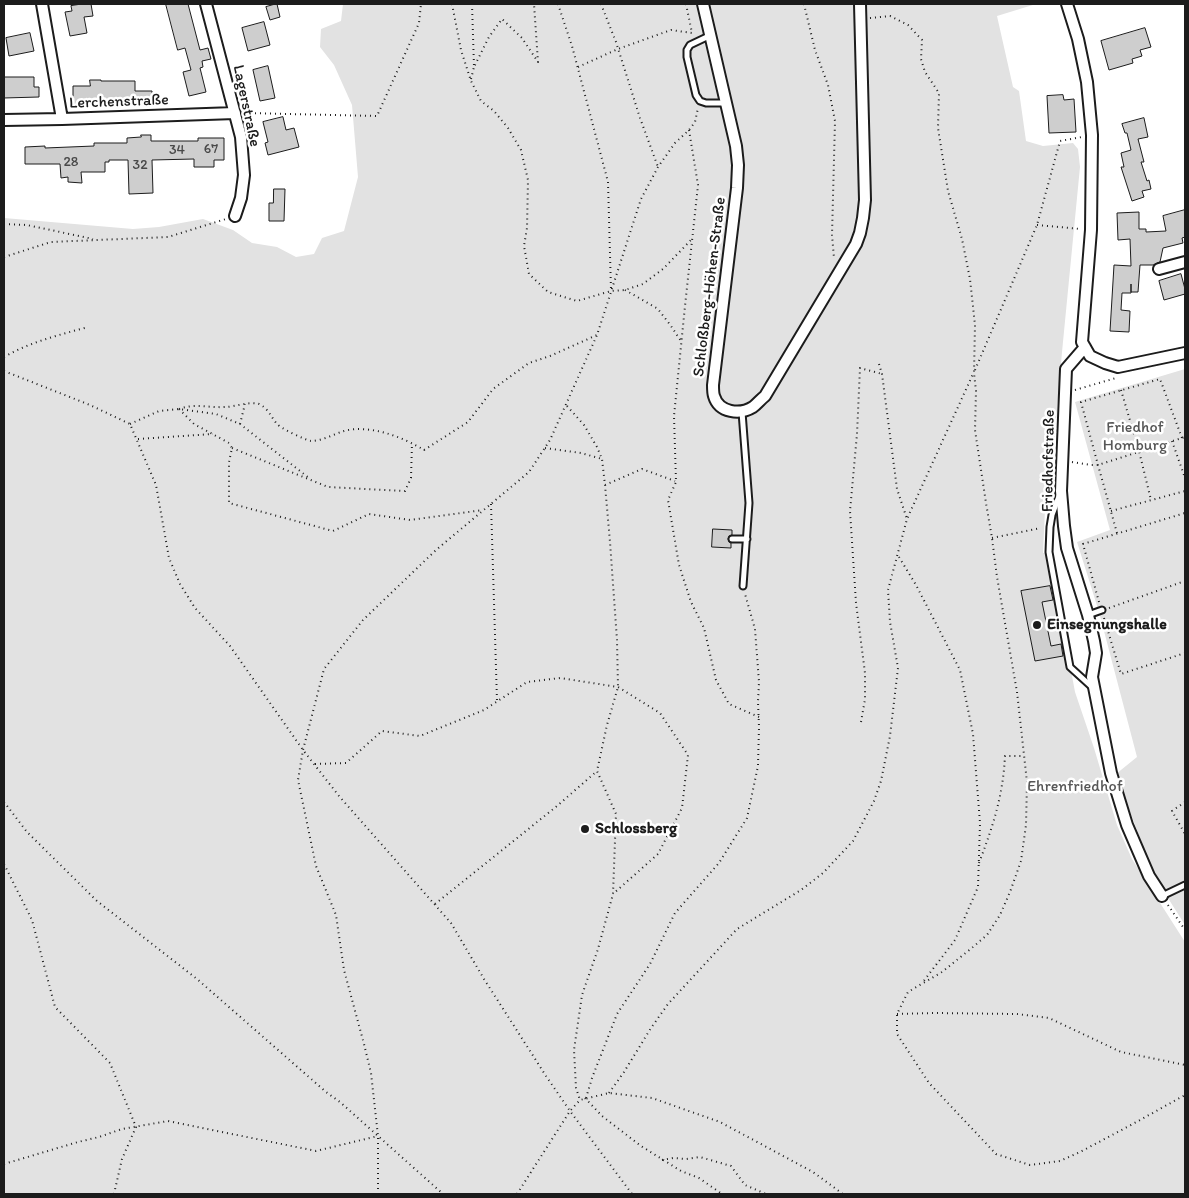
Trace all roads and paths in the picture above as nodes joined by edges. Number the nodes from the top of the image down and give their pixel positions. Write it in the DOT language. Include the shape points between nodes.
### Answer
graph roads {
  1 [pos="42,4"];
  2 [pos="206,4"];
  3 [pos="421,4"];
  4 [pos="452,4"];
  5 [pos="472,4"];
  6 [pos="534,4"];
  7 [pos="558,4"];
  8 [pos="601,4"];
  9 [pos="686,4"];
  10 [pos="704,4"];
  11 [pos="804,4"];
  12 [pos="860,4"];
  13 [pos="1067,4"];
  14 [pos="860,18"];
  15 [pos="711,35"];
  16 [pos="618,49"];
  17 [pos="474,67"];
  18 [pos="578,67"];
  19 [pos="470,81"];
  20 [pos="700,101"];
  21 [pos="727,103"];
  22 [pos="235,113"];
  23 [pos="62,119"];
  24 [pos="4,120"];
  25 [pos="689,130"];
  26 [pos="1092,135"];
  27 [pos="658,167"];
  28 [pos="235,216"];
  29 [pos="4,224"];
  30 [pos="1037,225"];
  31 [pos="1091,230"];
  32 [pos="98,240"];
  33 [pos="692,240"];
  34 [pos="4,257"];
  35 [pos="1185,262"];
  36 [pos="1159,269"];
  37 [pos="836,278"];
  38 [pos="625,290"];
  39 [pos="611,291"];
  40 [pos="88,326"];
  41 [pos="597,335"];
  42 [pos="681,341"];
  43 [pos="1085,347"];
  44 [pos="1185,353"];
  45 [pos="4,357"];
  46 [pos="879,364"];
  47 [pos="1127,365"];
  48 [pos="4,371"];
  49 [pos="974,373"];
  50 [pos="882,374"];
  51 [pos="1121,390"];
  52 [pos="1065,393"];
  53 [pos="245,404"];
  54 [pos="566,406"];
  55 [pos="179,409"];
  56 [pos="742,412"];
  57 [pos="130,424"];
  58 [pos="240,424"];
  59 [pos="213,434"];
  60 [pos="1184,437"];
  61 [pos="137,439"];
  62 [pos="1172,441"];
  63 [pos="412,443"];
  64 [pos="232,448"];
  65 [pos="544,448"];
  66 [pos="1139,451"];
  67 [pos="602,459"];
  68 [pos="1063,464"];
  69 [pos="1098,465"];
  70 [pos="1185,478"];
  71 [pos="312,481"];
  72 [pos="676,482"];
  73 [pos="605,485"];
  74 [pos="1061,491"];
  75 [pos="1185,491"];
  76 [pos="1151,500"];
  77 [pos="491,504"];
  78 [pos="485,509"];
  79 [pos="1111,511"];
  80 [pos="1185,512"];
  81 [pos="907,519"];
  82 [pos="1050,527"];
  83 [pos="1117,534"];
  84 [pos="992,538"];
  85 [pos="732,539"];
  86 [pos="747,540"];
  87 [pos="898,556"];
  88 [pos="1185,581"];
  89 [pos="743,586"];
  90 [pos="1102,610"];
  91 [pos="1088,615"];
  92 [pos="1185,654"];
  93 [pos="618,687"];
  94 [pos="1094,690"];
  95 [pos="497,701"];
  96 [pos="759,717"];
  97 [pos="861,722"];
  98 [pos="303,750"];
  99 [pos="1024,756"];
  100 [pos="314,764"];
  101 [pos="598,771"];
  102 [pos="4,802"];
  103 [pos="1185,802"];
  104 [pos="1185,834"];
  105 [pos="4,864"];
  106 [pos="978,865"];
  107 [pos="1185,885"];
  108 [pos="613,894"];
  109 [pos="1162,896"];
  110 [pos="434,904"];
  111 [pos="1185,930"];
  112 [pos="922,984"];
  113 [pos="897,1014"];
  114 [pos="1185,1065"];
  115 [pos="609,1094"];
  116 [pos="1185,1094"];
  117 [pos="585,1098"];
  118 [pos="580,1100"];
  119 [pos="570,1111"];
  120 [pos="136,1126"];
  121 [pos="378,1136"];
  122 [pos="662,1160"];
  123 [pos="4,1164"];
  124 [pos="114,1194"];
  125 [pos="378,1194"];
  126 [pos="444,1194"];
  127 [pos="517,1194"];
  128 [pos="632,1194"];
  129 [pos="722,1194"];
  130 [pos="766,1194"];
  131 [pos="843,1194"];
  1 -- 23 [label="street"];
  2 -- 22 [label="street, Lagerstraße"];
  3 -- 22 [label="path" via="420,23 377,116"];
  4 -- 19 [label="path"];
  5 -- 17 [label="path"];
  6 -- 17 [label="path" via="538,62 522,38 502,19"];
  7 -- 18 [label="path"];
  8 -- 16 [label="path"];
  9 -- 16 [label="path" via="692,33 671,30"];
  10 -- 15 [label="street, Schloßberg-Höhen-Straße"];
  11 -- 37 [label="path" via="835,121 832,235"];
  12 -- 14 [label="street"];
  13 -- 26 [label="street" via="1088,82"];
  14 -- 37 [label="street" via="865,200 856,244"];
  14 -- 49 [label="path" via="890,16 908,25 922,40 921,59 925,72 939,93 938,128 948,191 970,279 975,325"];
  15 -- 20 [label="lane" via="690,45 687,56"];
  15 -- 21 [label="street, Schloßberg-Höhen-Straße"];
  16 -- 18 [label="path"];
  16 -- 27 [label="path"];
  17 -- 19 [label="path"];
  18 -- 39 [label="path" via="608,182"];
  19 -- 39 [label="path" via="481,101 508,128 521,150 528,180 524,246 529,274 548,292 577,301"];
  20 -- 21 [label="lane"];
  20 -- 25 [label="path" via="695,122"];
  21 -- 56 [label="street, Schloßberg-Höhen-Straße" via="738,176 713,385 714,398 720,406 732,412"];
  22 -- 23 [label="street, Lerchenstraße"];
  22 -- 28 [label="street, Lagerstraße" via="244,175"];
  23 -- 24 [label="street, Lerchenstraße"];
  25 -- 27 [label="path"];
  25 -- 33 [label="path" via="698,185"];
  26 -- 30 [label="path" via="1060,141"];
  26 -- 31 [label="street"];
  27 -- 39 [label="path" via="642,198"];
  28 -- 32 [label="path" via="168,237"];
  29 -- 32 [label="path" via="27,225"];
  30 -- 31 [label="path"];
  30 -- 49 [label="path"];
  31 -- 43 [label="street" via="1082,342"];
  32 -- 34 [label="path" via="51,242"];
  33 -- 38 [label="path" via="643,284"];
  33 -- 42 [label="path"];
  35 -- 36 [label="street"];
  37 -- 56 [label="street" via="765,396"];
  38 -- 39 [label="path"];
  38 -- 42 [label="path" via="658,309"];
  39 -- 41 [label="path"];
  40 -- 45 [label="path" via="18,348"];
  41 -- 54 [label="path"];
  41 -- 63 [label="path" via="529,363 493,389 468,422 424,450"];
  42 -- 72 [label="path" via="674,416"];
  43 -- 47 [label="street" via="1090,356 1105,363 1118,367"];
  43 -- 52 [label="street, Friedhofstraße" via="1066,369"];
  44 -- 47 [label="street"];
  46 -- 50 [label="path"];
  47 -- 52 [label="path" via="1117,378"];
  48 -- 57 [label="path"];
  49 -- 81 [label="path"];
  49 -- 84 [label="path" via="976,430"];
  50 -- 81 [label="path" via="897,489"];
  50 -- 97 [label="path" via="860,368 850,511 856,603 865,673"];
  51 -- 60 [label="path" via="1160,379"];
  51 -- 66 [label="path"];
  51 -- 69 [label="path" via="1082,402"];
  52 -- 68 [label="street, Friedhofstraße"];
  53 -- 55 [label="path" via="225,407 194,405"];
  53 -- 58 [label="path"];
  53 -- 63 [label="path" via="258,404 269,411 278,426 310,441 346,431 373,429"];
  54 -- 65 [label="path"];
  54 -- 67 [label="path" via="584,425"];
  55 -- 57 [label="path" via="159,412"];
  55 -- 58 [label="path" via="216,414"];
  55 -- 59 [label="path" via="194,424"];
  56 -- 86 [label="lane" via="750,503"];
  57 -- 61 [label="path"];
  58 -- 71 [label="path"];
  59 -- 61 [label="path"];
  59 -- 64 [label="path"];
  60 -- 62 [label="path"];
  61 -- 98 [label="path" via="156,485 169,558 180,584 195,608 230,646"];
  62 -- 66 [label="path"];
  62 -- 70 [label="path"];
  63 -- 71 [label="path" via="412,478 405,491 328,488"];
  64 -- 71 [label="path"];
  64 -- 78 [label="path" via="229,503 333,531 369,514 410,520"];
  65 -- 67 [label="path"];
  65 -- 77 [label="path" via="529,472"];
  66 -- 69 [label="path"];
  66 -- 76 [label="path"];
  67 -- 73 [label="path"];
  68 -- 69 [label="path"];
  68 -- 74 [label="street, Friedhofstraße"];
  69 -- 79 [label="path"];
  72 -- 73 [label="path" via="642,469"];
  72 -- 96 [label="path" via="668,500 679,565 704,628 716,680 729,704"];
  73 -- 93 [label="path"];
  74 -- 82 [label="lane"];
  74 -- 91 [label="street, Friedhofstraße" via="1067,548"];
  75 -- 76 [label="path"];
  76 -- 79 [label="path"];
  77 -- 78 [label="path"];
  77 -- 95 [label="path"];
  78 -- 98 [label="path" via="436,550 363,620 324,669"];
  79 -- 83 [label="path"];
  80 -- 83 [label="path"];
  81 -- 87 [label="path"];
  82 -- 84 [label="path"];
  82 -- 94 [label="lane" via="1049,552 1070,667"];
  83 -- 90 [label="path" via="1083,544"];
  84 -- 99 [label="path"];
  85 -- 86 [label="lane"];
  86 -- 89 [label="lane"];
  87 -- 106 [label="path" via="960,670 972,734 980,823"];
  87 -- 115 [label="path" via="888,590 898,668 890,736 881,782 853,841 823,873 801,890 737,929 668,1004"];
  88 -- 90 [label="path"];
  89 -- 96 [label="path" via="755,629"];
  90 -- 91 [label="lane"];
  90 -- 92 [label="path" via="1121,674"];
  91 -- 94 [label="street, Friedhofstraße" via="1096,653 1092,677"];
  93 -- 95 [label="path" via="560,678 527,682"];
  93 -- 101 [label="path"];
  93 -- 108 [label="path" via="660,713 688,755 682,808 658,854"];
  94 -- 109 [label="street, Friedhofstraße" via="1111,773 1127,825 1149,876"];
  95 -- 100 [label="path" via="484,710 420,736 382,731 346,763"];
  96 -- 117 [label="path" via="758,766 747,818 719,863 674,913 650,964 617,1014"];
  98 -- 100 [label="path"];
  98 -- 121 [label="path" via="298,780 316,866 336,915 344,970 371,1073"];
  99 -- 106 [label="path" via="1005,756 1000,800"];
  99 -- 112 [label="path" via="1026,825 1021,860 1000,915 973,947"];
  100 -- 110 [label="path"];
  101 -- 108 [label="path" via="616,814"];
  101 -- 110 [label="path"];
  102 -- 121 [label="path" via="27,832 97,901 196,979"];
  103 -- 104 [label="path" via="1172,811"];
  105 -- 120 [label="path" via="32,920 54,1006 110,1064"];
  106 -- 112 [label="path" via="978,887 955,940"];
  107 -- 109 [label="lane"];
  108 -- 118 [label="path" via="582,995 574,1050 576,1088"];
  109 -- 111 [label="path"];
  110 -- 119 [label="path" via="450,923"];
  112 -- 113 [label="path" via="908,992"];
  113 -- 114 [label="path" via="1017,1014 1049,1018 1120,1052"];
  113 -- 116 [label="path" via="898,1034 928,1083 996,1154 1030,1165 1060,1161 1080,1152"];
  115 -- 117 [label="path"];
  115 -- 131 [label="path" via="652,1098 720,1122 813,1172"];
  117 -- 118 [label="path"];
  117 -- 122 [label="path" via="602,1116"];
  118 -- 119 [label="path"];
  119 -- 127 [label="path"];
  119 -- 128 [label="path"];
  120 -- 121 [label="path" via="168,1121 316,1151"];
  120 -- 123 [label="path"];
  120 -- 124 [label="path" via="122,1159"];
  121 -- 125 [label="path"];
  121 -- 126 [label="path"];
  122 -- 129 [label="path" via="699,1178"];
  122 -- 130 [label="path" via="700,1157 731,1166 745,1185"];
}
